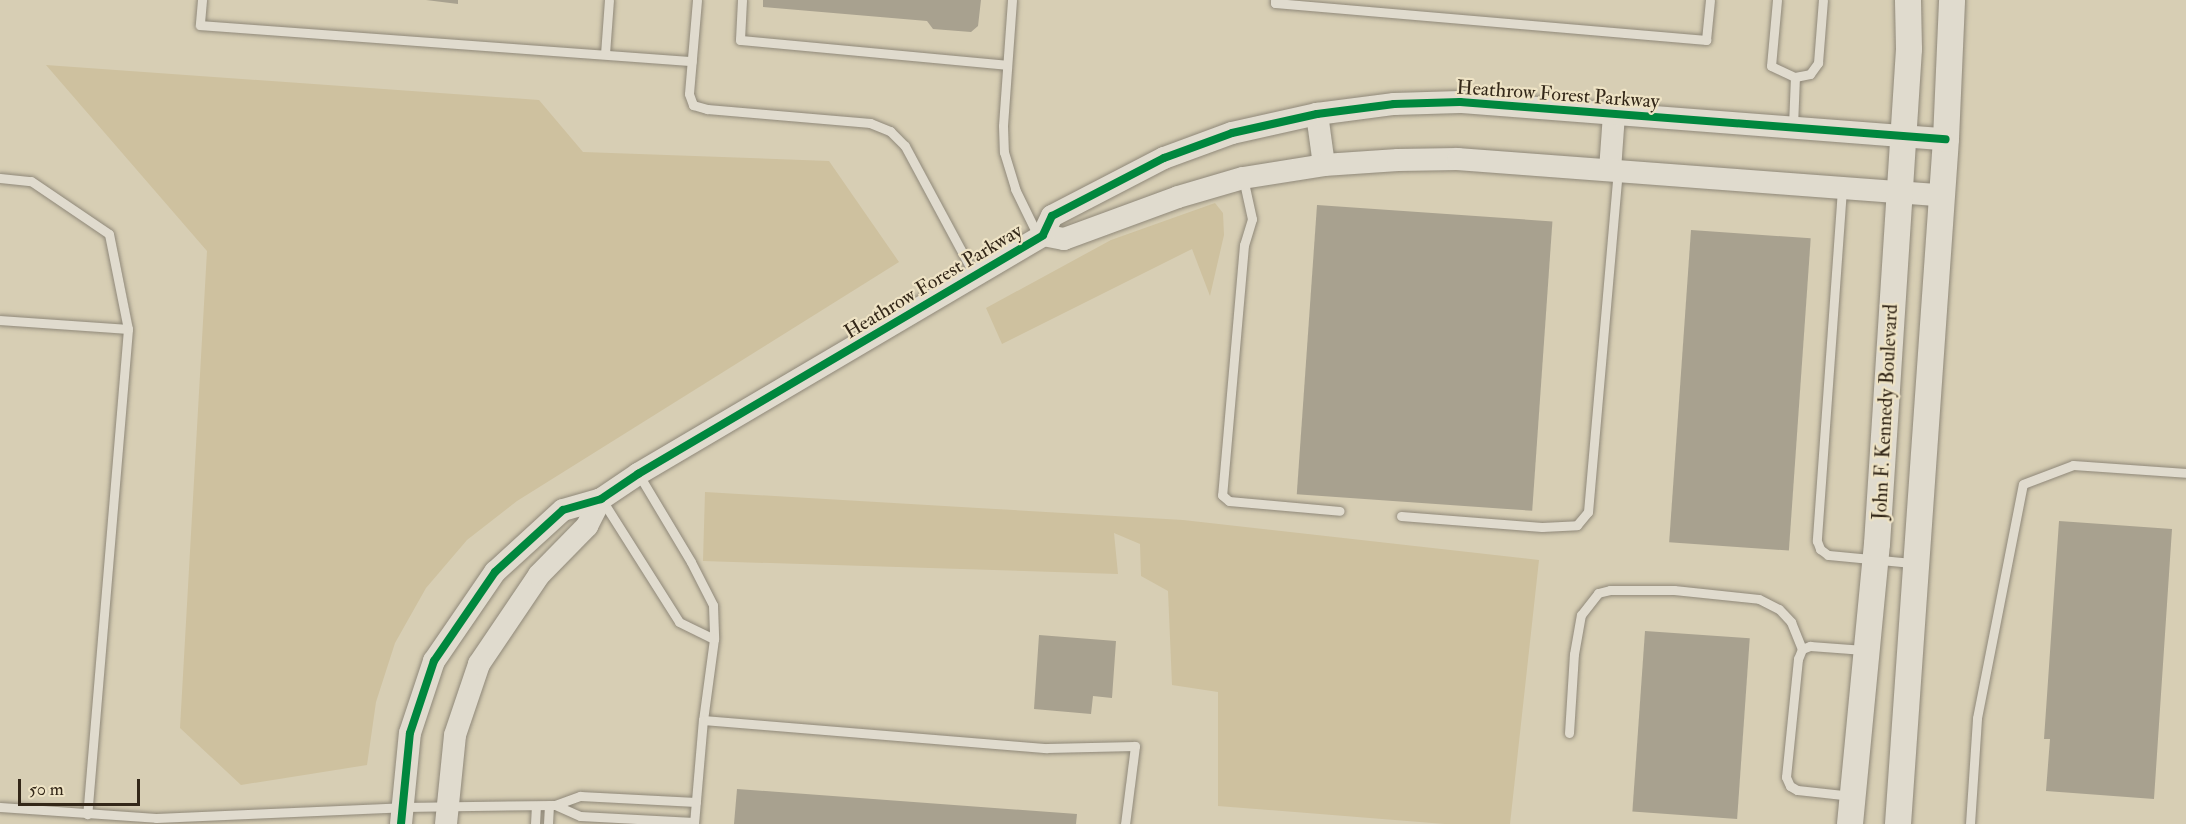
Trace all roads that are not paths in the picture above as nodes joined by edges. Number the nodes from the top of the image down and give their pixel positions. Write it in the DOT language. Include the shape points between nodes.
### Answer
graph roads {
  1 [pos="202,0"];
  2 [pos="609,0"];
  3 [pos="697,0"];
  4 [pos="742,0"];
  5 [pos="1012,0"];
  6 [pos="1275,0"];
  7 [pos="1710,0"];
  8 [pos="1777,0"];
  9 [pos="1823,0"];
  10 [pos="1908,0"];
  11 [pos="1952,0"];
  12 [pos="605,54"];
  13 [pos="692,61"];
  14 [pos="1007,64"];
  15 [pos="1795,77"];
  16 [pos="1317,114"];
  17 [pos="1614,114"];
  18 [pos="1793,128"];
  19 [pos="1902,136"];
  20 [pos="1946,139"];
  21 [pos="1324,165"];
  22 [pos="1614,171"];
  23 [pos="0,178"];
  24 [pos="1243,178"];
  25 [pos="1842,189"];
  26 [pos="1898,193"];
  27 [pos="1942,195"];
  28 [pos="1041,236"];
  29 [pos="975,276"];
  30 [pos="0,320"];
  31 [pos="128,329"];
  32 [pos="2186,473"];
  33 [pos="638,474"];
  34 [pos="602,500"];
  35 [pos="1340,512"];
  36 [pos="1401,516"];
  37 [pos="1875,560"];
  38 [pos="1916,563"];
  39 [pos="714,639"];
  40 [pos="1802,650"];
  41 [pos="1867,650"];
  42 [pos="703,720"];
  43 [pos="1569,733"];
  44 [pos="1853,796"];
  45 [pos="696,802"];
  46 [pos="552,805"];
  47 [pos="536,806"];
  48 [pos="0,807"];
  49 [pos="87,814"];
  50 [pos="402,815"];
  51 [pos="446,816"];
  52 [pos="694,823"];
  53 [pos="535,824"];
  54 [pos="548,824"];
  55 [pos="1125,824"];
  56 [pos="1850,824"];
  57 [pos="1898,824"];
  58 [pos="1970,824"];
  1 -- 12 [label="lane" via="200,25"];
  2 -- 12 [label="lane"];
  3 -- 13 [label="lane"];
  4 -- 14 [label="lane" via="740,40"];
  5 -- 14 [label="lane"];
  6 -- 7 [label="lane" via="1707,40"];
  8 -- 15 [label="lane" via="1771,66"];
  9 -- 15 [label="lane" via="1818,63 1810,74"];
  10 -- 19 [label="main road, John F. Kennedy Boulevard" via="1909,49"];
  11 -- 20 [label="main road, John F. Kennedy Boulevard"];
  12 -- 13 [label="lane"];
  13 -- 29 [label="lane" via="689,94 693,105 870,123 890,131 904,146"];
  14 -- 28 [label="lane" via="1004,152 1015,189"];
  15 -- 18 [label="lane"];
  16 -- 17 [label="street, Heathrow Forest Parkway" via="1394,104 1460,102"];
  16 -- 21 [label="street"];
  16 -- 28 [label="street, Heathrow Forest Parkway" via="1232,133 1164,158 1052,216"];
  17 -- 18 [label="street, Heathrow Forest Parkway"];
  17 -- 22 [label="street"];
  18 -- 19 [label="street, Heathrow Forest Parkway"];
  19 -- 20 [label="street, Heathrow Forest Parkway"];
  19 -- 26 [label="main road, John F. Kennedy Boulevard"];
  20 -- 27 [label="main road, John F. Kennedy Boulevard"];
  21 -- 22 [label="street, Heathrow Forest Parkway" via="1458,159"];
  21 -- 24 [label="street, Heathrow Forest Parkway"];
  22 -- 25 [label="street, Heathrow Forest Parkway"];
  22 -- 36 [label="lane" via="1588,512 1577,525 1542,527"];
  23 -- 31 [label="lane" via="31,181 109,234"];
  24 -- 28 [label="street, Heathrow Forest Parkway" via="1064,239"];
  24 -- 35 [label="lane" via="1252,219 1244,245 1222,495 1229,501"];
  25 -- 26 [label="street, Heathrow Forest Parkway"];
  25 -- 37 [label="lane" via="1817,542 1828,555"];
  26 -- 27 [label="street, Heathrow Forest Parkway"];
  26 -- 37 [label="main road, John F. Kennedy Boulevard"];
  27 -- 38 [label="main road, John F. Kennedy Boulevard"];
  28 -- 29 [label="street, Heathrow Forest Parkway"];
  29 -- 33 [label="street, Heathrow Forest Parkway"];
  30 -- 31 [label="lane"];
  31 -- 49 [label="lane"];
  32 -- 58 [label="lane" via="2073,465 2024,484 1977,718"];
  33 -- 34 [label="street, Heathrow Forest Parkway"];
  33 -- 39 [label="lane" via="713,605"];
  34 -- 39 [label="lane" via="679,622"];
  34 -- 50 [label="street, Heathrow Forest Parkway" via="563,510 495,572 434,661 410,732"];
  34 -- 51 [label="street, Heathrow Forest Parkway" via="587,526 539,575 479,664 455,735"];
  37 -- 38 [label="lane"];
  37 -- 41 [label="main road, John F. Kennedy Boulevard"];
  38 -- 57 [label="main road, John F. Kennedy Boulevard"];
  39 -- 42 [label="lane"];
  40 -- 41 [label="lane" via="1810,646"];
  40 -- 43 [label="lane" via="1791,622 1779,609 1759,599 1674,590 1598,593 1581,615 1574,654"];
  40 -- 44 [label="lane" via="1786,777 1797,790"];
  41 -- 44 [label="main road, John F. Kennedy Boulevard"];
  42 -- 45 [label="lane"];
  42 -- 55 [label="lane" via="1047,748 1135,746"];
  44 -- 56 [label="main road, John F. Kennedy Boulevard"];
  45 -- 46 [label="lane" via="580,796"];
  45 -- 52 [label="lane"];
  46 -- 47 [label="lane"];
  46 -- 52 [label="lane" via="580,816"];
  46 -- 54 [label="lane"];
  47 -- 51 [label="lane"];
  47 -- 53 [label="lane"];
  48 -- 49 [label="lane"];
  49 -- 50 [label="lane" via="156,818"];
  50 -- 51 [label="lane"];
}
